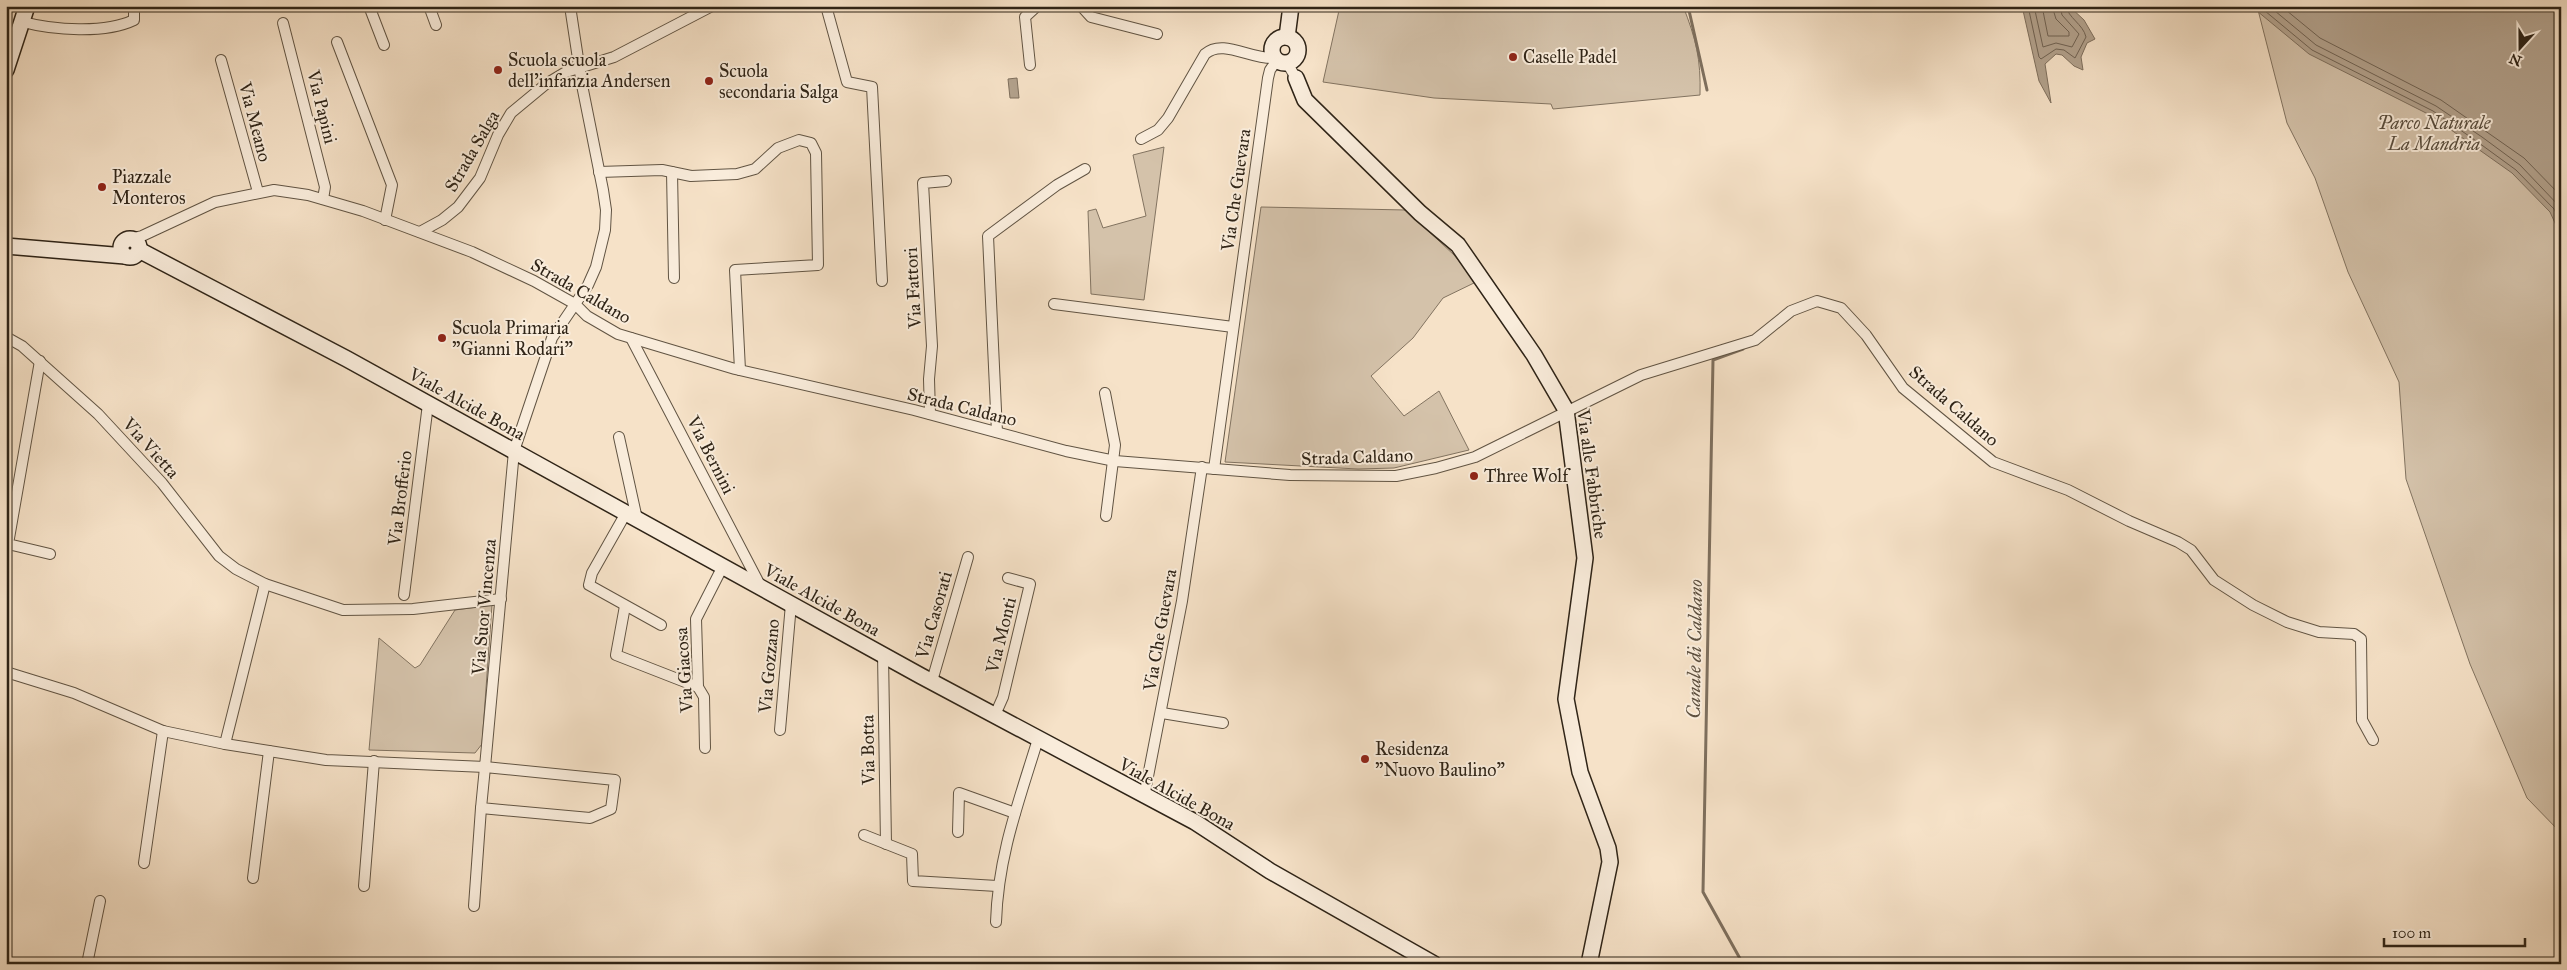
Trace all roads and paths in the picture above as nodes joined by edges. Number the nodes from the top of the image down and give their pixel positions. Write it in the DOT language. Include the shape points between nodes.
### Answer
graph roads {
  1 [pos="27,6"];
  2 [pos="134,6"];
  3 [pos="369,6"];
  4 [pos="429,6"];
  5 [pos="570,6"];
  6 [pos="712,6"];
  7 [pos="826,6"];
  8 [pos="1037,6"];
  9 [pos="1081,6"];
  10 [pos="1291,6"];
  11 [pos="694,11"];
  12 [pos="23,22"];
  13 [pos="283,22"];
  14 [pos="436,25"];
  15 [pos="1156,34"];
  16 [pos="1287,37"];
  17 [pos="336,42"];
  18 [pos="384,45"];
  19 [pos="221,60"];
  20 [pos="1280,60"];
  21 [pos="1030,65"];
  22 [pos="580,68"];
  23 [pos="6,70"];
  24 [pos="1296,78"];
  25 [pos="1141,139"];
  26 [pos="1085,170"];
  27 [pos="599,172"];
  28 [pos="672,172"];
  29 [pos="946,182"];
  30 [pos="258,192"];
  31 [pos="323,199"];
  32 [pos="385,220"];
  33 [pos="420,232"];
  34 [pos="6,246"];
  35 [pos="132,248"];
  36 [pos="674,278"];
  37 [pos="882,281"];
  38 [pos="576,304"];
  39 [pos="1054,304"];
  40 [pos="1233,327"];
  41 [pos="6,337"];
  42 [pos="631,338"];
  43 [pos="40,361"];
  44 [pos="740,370"];
  45 [pos="1105,393"];
  46 [pos="428,404"];
  47 [pos="1566,410"];
  48 [pos="930,414"];
  49 [pos="996,432"];
  50 [pos="619,437"];
  51 [pos="514,451"];
  52 [pos="1115,461"];
  53 [pos="1202,467"];
  54 [pos="1214,468"];
  55 [pos="631,516"];
  56 [pos="1106,516"];
  57 [pos="50,554"];
  58 [pos="968,558"];
  59 [pos="723,566"];
  60 [pos="1008,578"];
  61 [pos="265,584"];
  62 [pos="761,588"];
  63 [pos="404,595"];
  64 [pos="501,599"];
  65 [pos="791,604"];
  66 [pos="626,606"];
  67 [pos="661,625"];
  68 [pos="883,654"];
  69 [pos="6,672"];
  70 [pos="932,681"];
  71 [pos="698,687"];
  72 [pos="1162,713"];
  73 [pos="995,715"];
  74 [pos="1223,724"];
  75 [pos="780,730"];
  76 [pos="163,732"];
  77 [pos="1038,739"];
  78 [pos="2373,740"];
  79 [pos="225,744"];
  80 [pos="705,748"];
  81 [pos="269,751"];
  82 [pos="374,762"];
  83 [pos="485,767"];
  84 [pos="1144,797"];
  85 [pos="481,808"];
  86 [pos="1015,813"];
  87 [pos="958,832"];
  88 [pos="864,835"];
  89 [pos="886,844"];
  90 [pos="144,863"];
  91 [pos="253,878"];
  92 [pos="364,886"];
  93 [pos="997,886"];
  94 [pos="100,901"];
  95 [pos="474,906"];
  96 [pos="996,922"];
  97 [pos="88,964"];
  98 [pos="1434,964"];
  99 [pos="1589,964"];
  1 -- 12 [label="street"];
  2 -- 12 [label="street" via="134,20 121,26 49,28"];
  3 -- 18 [label="street"];
  4 -- 14 [label="street"];
  5 -- 22 [label="street, Via Suor Vincenza"];
  6 -- 11 [label="street, Strada Salga"];
  7 -- 37 [label="street" via="847,82 872,87"];
  8 -- 21 [label="street" via="1025,17"];
  9 -- 15 [label="street" via="1091,17"];
  10 -- 16 [label="street"];
  11 -- 22 [label="street, Strada Salga" via="614,57"];
  12 -- 23 [label="street"];
  13 -- 31 [label="street, Via Papini" via="325,187"];
  16 -- 20 [label="street" via="1273,43 1272,54"];
  16 -- 20 [label="street" via="1296,43 1297,55"];
  17 -- 32 [label="street" via="392,185"];
  19 -- 30 [label="street, Via Meano"];
  20 -- 24 [label="street"];
  20 -- 25 [label="street" via="1261,60 1228,49 1210,50 1168,118 1158,130"];
  20 -- 40 [label="street, Via Che Guevara" via="1270,70 1268,78"];
  22 -- 27 [label="street, Via Suor Vincenza"];
  22 -- 33 [label="street, Strada Salga" via="546,84 512,113 480,178 469,193 442,220"];
  24 -- 47 [label="street, Via alle Fabbriche" via="1306,100 1420,213 1458,245 1534,355"];
  26 -- 49 [label="street" via="1057,185 988,236"];
  27 -- 28 [label="street"];
  27 -- 38 [label="street, Via Suor Vincenza" via="606,210 605,230 596,267"];
  28 -- 36 [label="street"];
  28 -- 44 [label="street" via="692,176 737,174 754,169 778,148 798,140 811,143 816,153 818,265 735,270"];
  29 -- 48 [label="street, Via Fattori" via="923,184 932,346"];
  30 -- 31 [label="street, Strada Caldano" via="274,190"];
  30 -- 35 [label="street, Strada Caldano" via="215,202 154,231"];
  31 -- 32 [label="street, Strada Caldano"];
  32 -- 33 [label="street, Strada Caldano"];
  33 -- 38 [label="street, Strada Caldano" via="508,268"];
  34 -- 35 [label="street" via="82,251"];
  35 -- 46 [label="street, Viale Alcide Bona" via="188,274"];
  38 -- 42 [label="street, Strada Caldano" via="588,316"];
  38 -- 51 [label="street, Via Suor Vincenza" via="552,338"];
  39 -- 40 [label="street"];
  40 -- 54 [label="street, Via Che Guevara"];
  41 -- 43 [label="street, Via Vietta"];
  42 -- 44 [label="street, Strada Caldano"];
  42 -- 62 [label="street, Via Bernini"];
  43 -- 57 [label="street" via="8,544"];
  43 -- 61 [label="street, Via Vietta" via="98,414 162,484 219,556"];
  44 -- 48 [label="street, Strada Caldano"];
  45 -- 52 [label="street" via="1116,444"];
  46 -- 51 [label="street, Viale Alcide Bona"];
  46 -- 63 [label="street, Via Brofferio"];
  47 -- 54 [label="street, Strada Caldano" via="1508,443 1475,457 1396,476 1290,475"];
  47 -- 78 [label="street, Strada Caldano" via="1641,375 1755,340 1792,311 1817,300 1841,308 1866,335 1903,388 1993,462 2068,490 2178,542 2191,550 2214,580 2253,606 2286,622 2319,632 2354,634 2361,639 2362,720"];
  47 -- 99 [label="street, Via alle Fabbriche" via="1585,558 1566,699 1580,772 1608,848 1610,862"];
  48 -- 49 [label="street, Strada Caldano"];
  49 -- 52 [label="street, Strada Caldano"];
  50 -- 55 [label="street"];
  51 -- 55 [label="street, Viale Alcide Bona"];
  51 -- 64 [label="street, Via Suor Vincenza"];
  52 -- 53 [label="street, Strada Caldano"];
  52 -- 56 [label="street"];
  53 -- 54 [label="street, Strada Caldano"];
  53 -- 72 [label="street, Via Che Guevara"];
  55 -- 59 [label="street, Viale Alcide Bona"];
  55 -- 66 [label="street" via="589,580 591,587"];
  58 -- 70 [label="street, Via Casorati"];
  59 -- 62 [label="street, Viale Alcide Bona"];
  59 -- 71 [label="street, Via Giacosa" via="696,619"];
  60 -- 73 [label="street, Via Monti" via="1030,584 1003,697"];
  61 -- 64 [label="street, Via Vietta" via="343,610 413,609"];
  61 -- 79 [label="street"];
  62 -- 65 [label="street, Viale Alcide Bona"];
  64 -- 83 [label="street, Via Suor Vincenza"];
  65 -- 68 [label="street, Viale Alcide Bona"];
  65 -- 75 [label="street, Via Gozzano"];
  66 -- 67 [label="street"];
  66 -- 71 [label="street" via="616,655"];
  68 -- 70 [label="street, Viale Alcide Bona"];
  68 -- 89 [label="street, Via Botta"];
  69 -- 76 [label="street" via="74,693"];
  70 -- 73 [label="street, Viale Alcide Bona"];
  71 -- 80 [label="street, Via Giacosa" via="704,697"];
  72 -- 74 [label="street"];
  72 -- 84 [label="street, Via Che Guevara"];
  73 -- 77 [label="street, Viale Alcide Bona"];
  76 -- 79 [label="street"];
  76 -- 90 [label="street"];
  77 -- 84 [label="street, Viale Alcide Bona"];
  77 -- 86 [label="street"];
  79 -- 81 [label="street"];
  81 -- 82 [label="street" via="326,760"];
  81 -- 91 [label="street"];
  82 -- 83 [label="street"];
  82 -- 92 [label="street"];
  83 -- 85 [label="street, Via Suor Vincenza"];
  83 -- 85 [label="street" via="614,780 611,809 590,818"];
  84 -- 98 [label="street, Viale Alcide Bona" via="1195,822 1270,871"];
  85 -- 95 [label="street, Via Suor Vincenza"];
  86 -- 87 [label="street" via="959,793"];
  86 -- 93 [label="street"];
  88 -- 89 [label="street"];
  89 -- 93 [label="street" via="912,854 913,881"];
  93 -- 96 [label="street"];
  94 -- 97 [label="street"];
}
